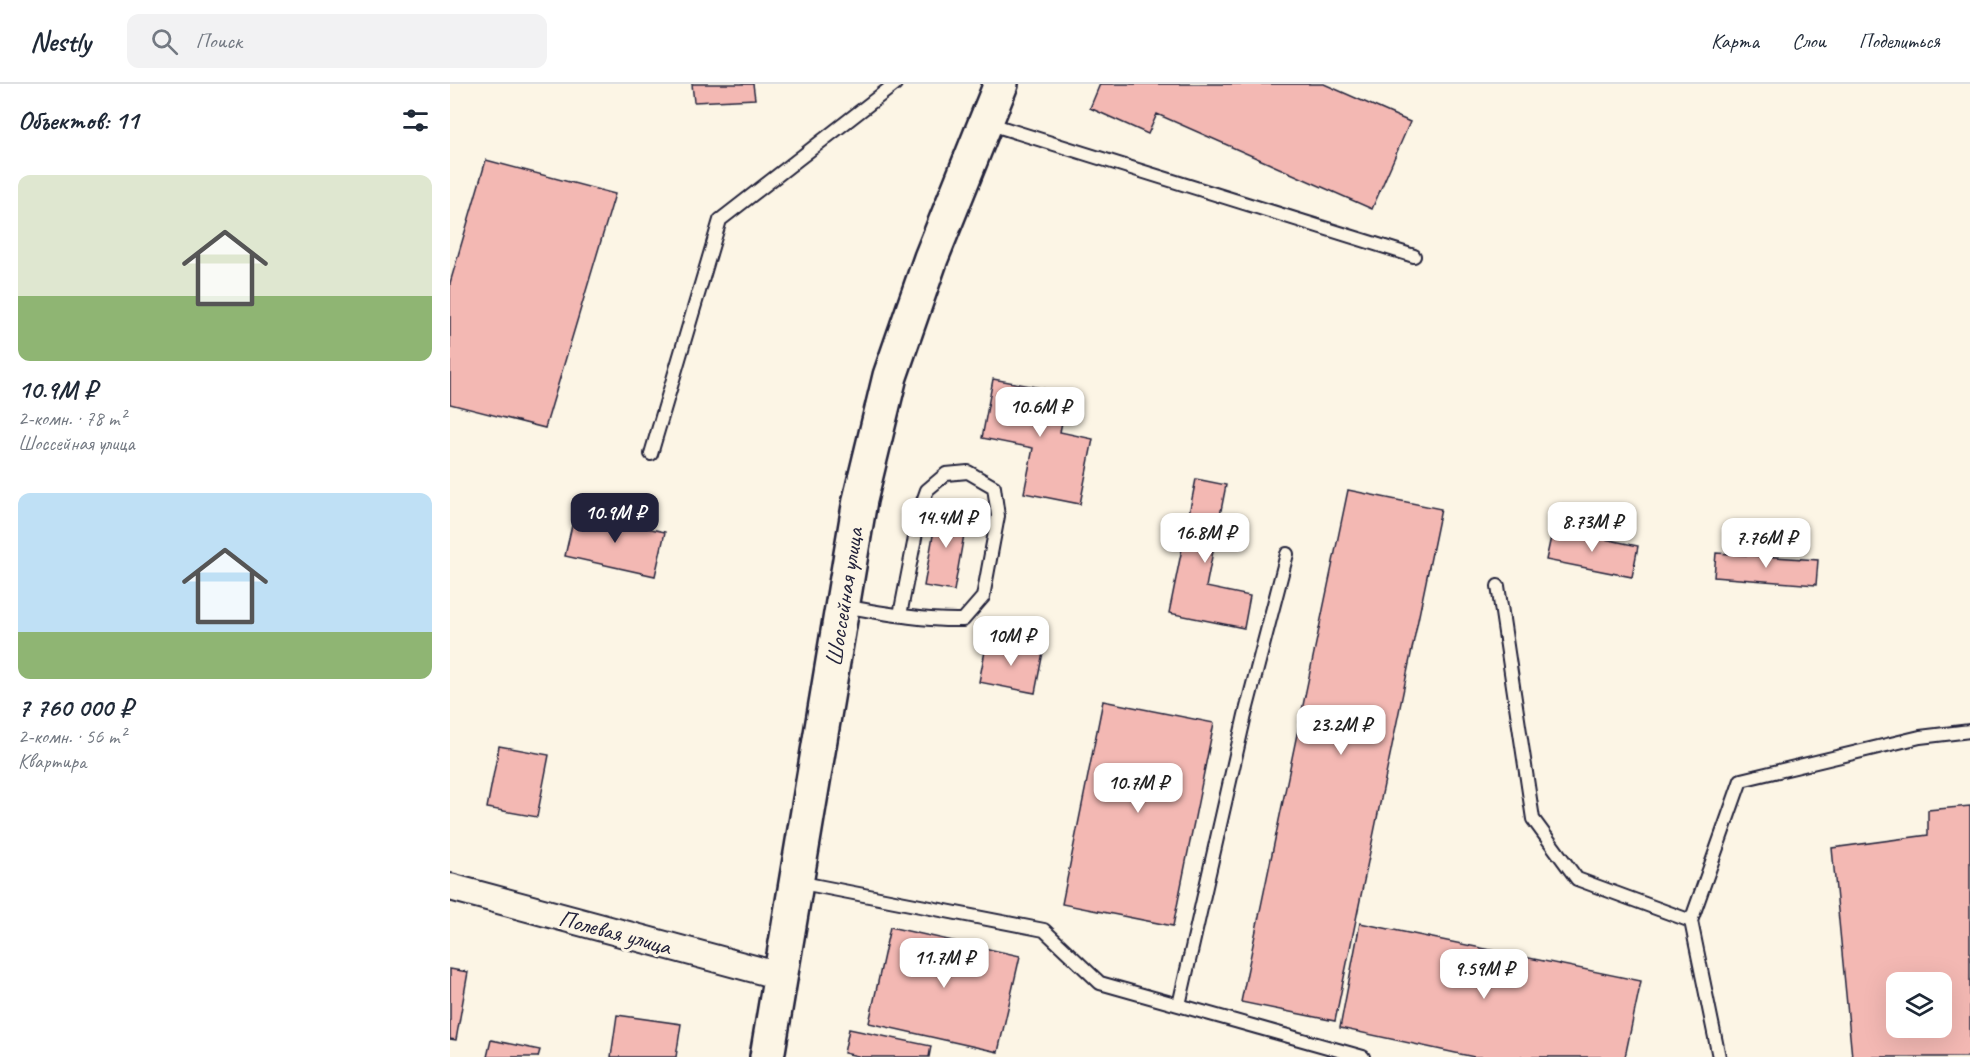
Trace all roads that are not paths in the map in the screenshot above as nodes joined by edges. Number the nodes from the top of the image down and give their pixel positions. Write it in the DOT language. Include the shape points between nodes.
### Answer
graph roads {
  1 [pos="895,84"];
  2 [pos="1001,84"];
  3 [pos="986,122"];
  4 [pos="1414,256"];
  5 [pos="651,454"];
  6 [pos="1287,554"];
  7 [pos="1498,586"];
  8 [pos="842,606"];
  9 [pos="900,615"];
  10 [pos="1970,731"];
  11 [pos="796,882"];
  12 [pos="450,887"];
  13 [pos="1691,921"];
  14 [pos="780,976"];
  15 [pos="1179,1005"];
  16 [pos="767,1057"];
  17 [pos="1363,1057"];
  18 [pos="1719,1057"];
  1 -- 5 [label="lane" via="720,220"];
  2 -- 3 [label="main road, Шоссейная улица"];
  3 -- 4 [label="lane"];
  3 -- 8 [label="main road, Шоссейная улица" via="931,258 890,376 860,500"];
  6 -- 15 [label="lane" via="1245,715"];
  7 -- 13 [label="lane" via="1533,819 1577,879"];
  8 -- 9 [label="lane"];
  8 -- 11 [label="main road, Шоссейная улица"];
  9 -- 9 [label="lane" via="937,621 963,620 983,597 998,516 994,487 968,472 946,474 927,490"];
  10 -- 13 [label="lane" via="1920,737 1741,780"];
  11 -- 14 [label="main road, Шоссейная улица"];
  11 -- 15 [label="lane" via="1044,930 1100,983"];
  12 -- 14 [label="street, Полевая улица"];
  13 -- 18 [label="lane"];
  14 -- 16 [label="main road, Шоссейная улица"];
  15 -- 17 [label="lane"];
}
